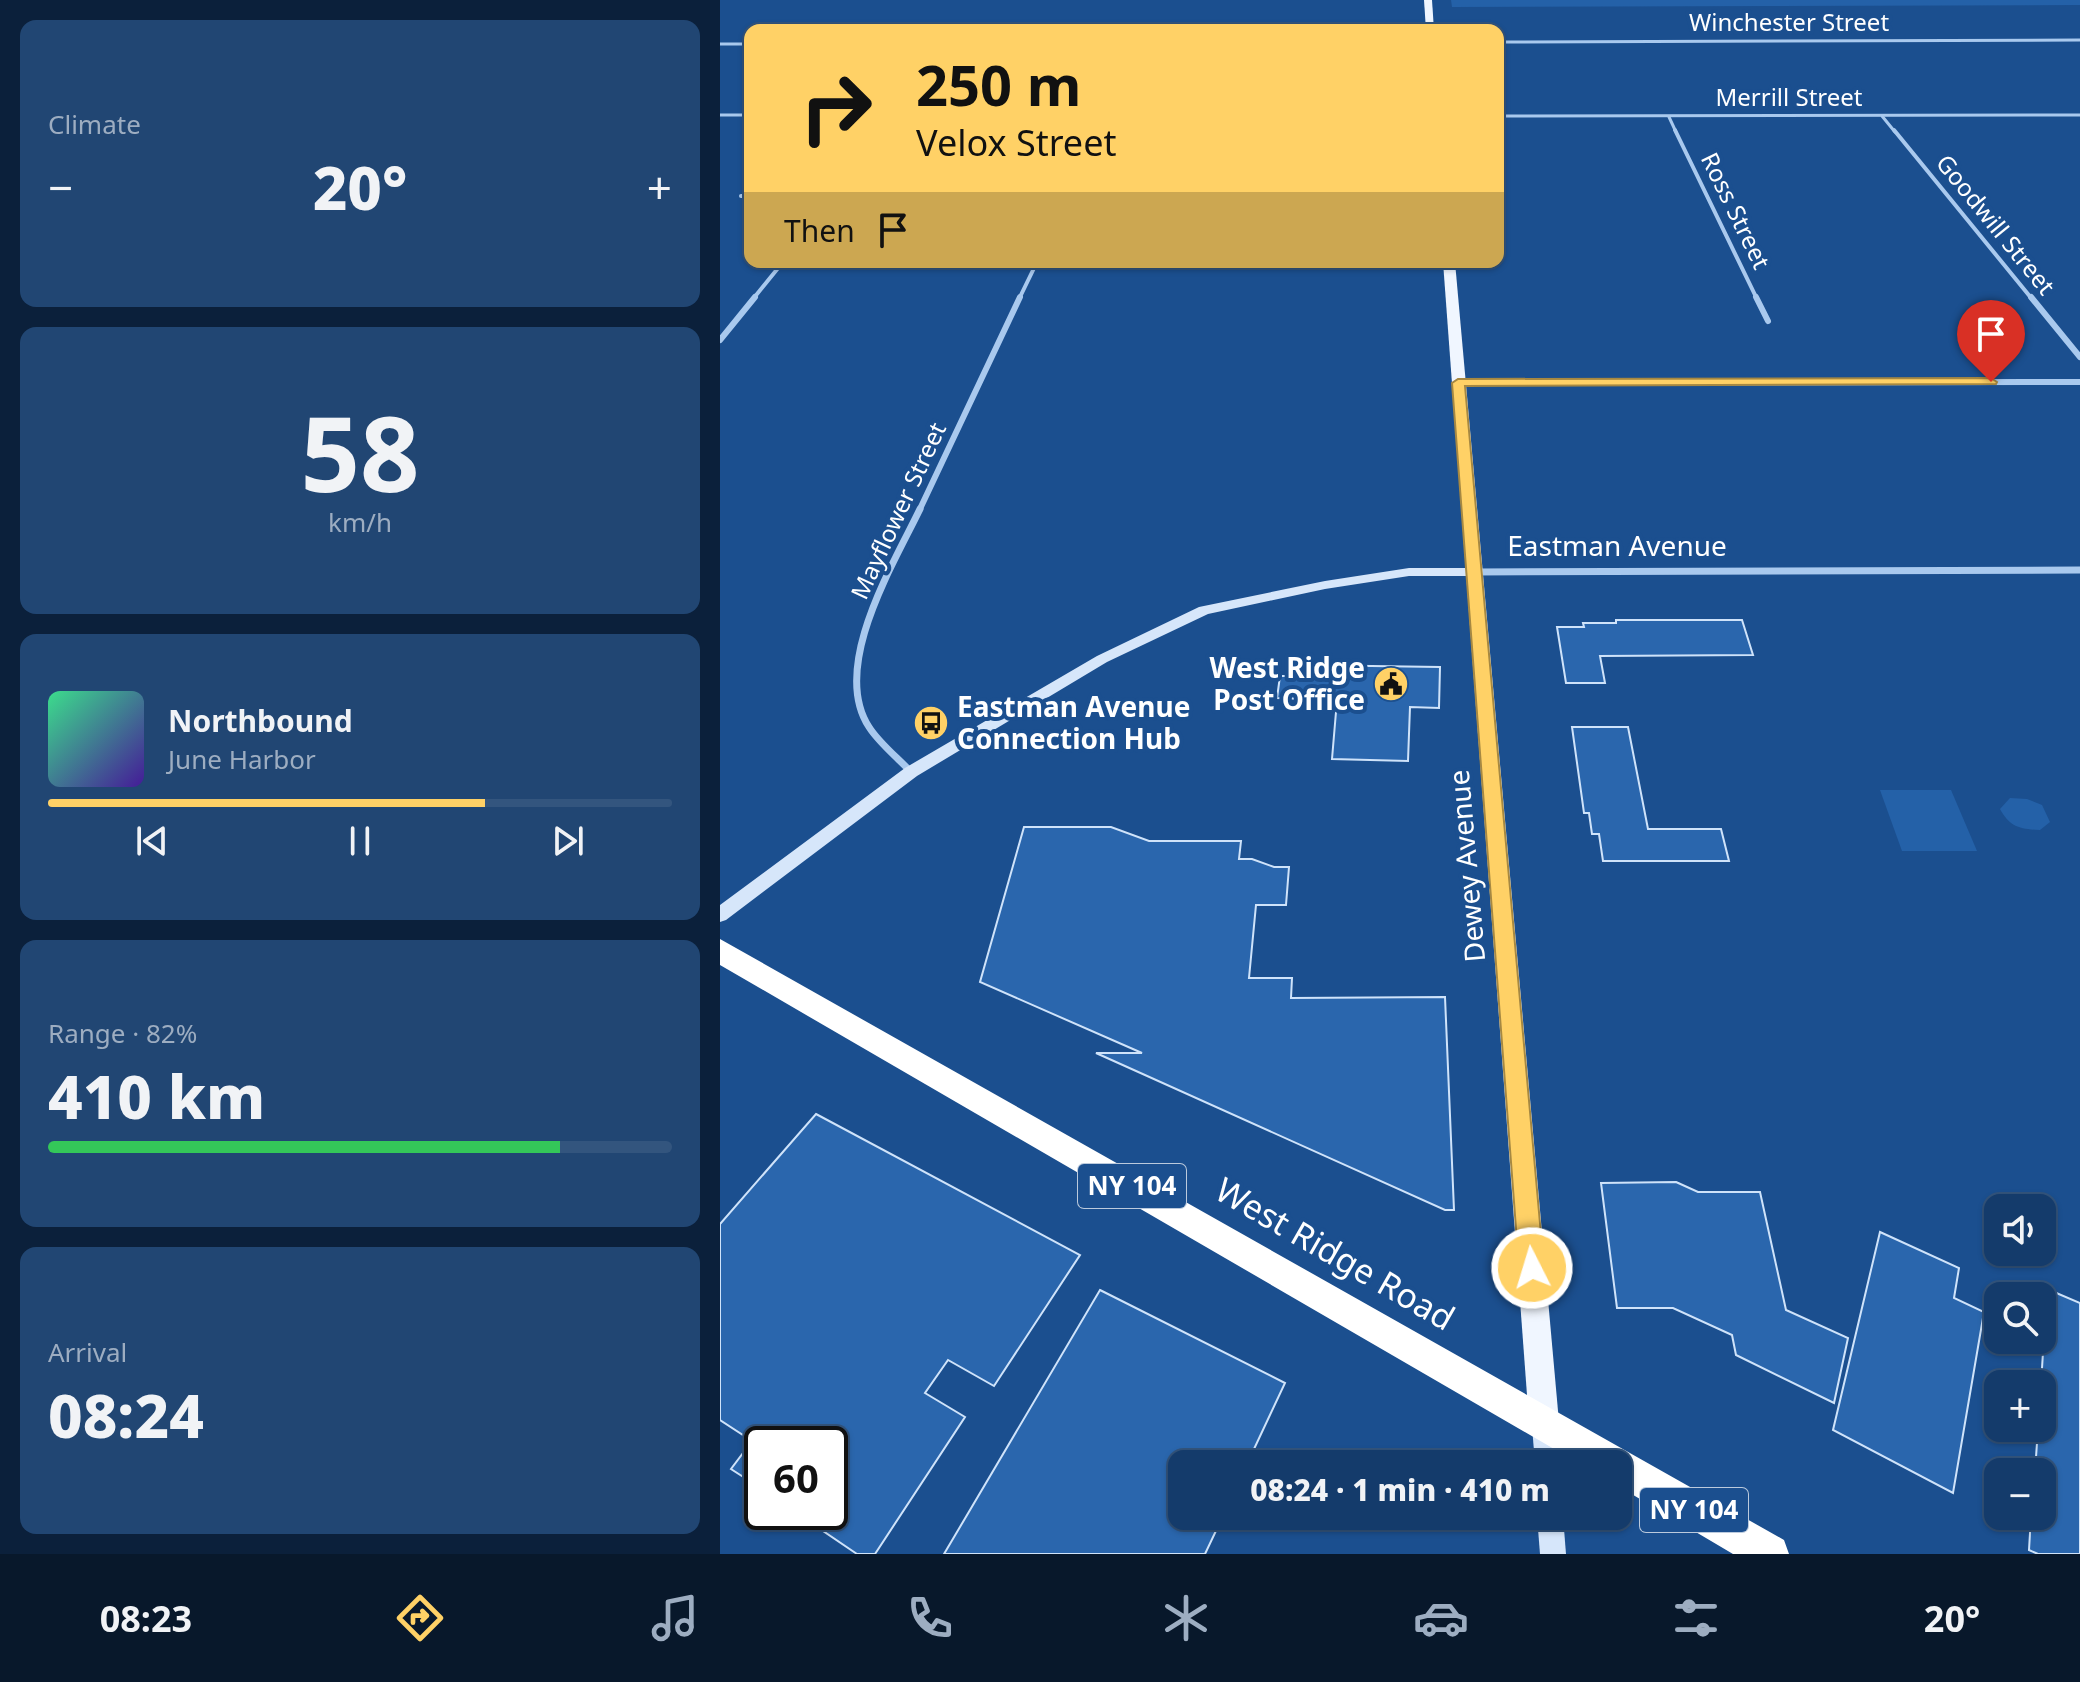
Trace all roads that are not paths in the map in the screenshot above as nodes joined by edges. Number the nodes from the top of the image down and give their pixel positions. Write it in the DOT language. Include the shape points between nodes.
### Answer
graph roads {
  1 [pos="1428,0"];
  2 [pos="1430,24"];
  3 [pos="2080,40"];
  4 [pos="1504,42"];
  5 [pos="720,44"];
  6 [pos="744,44"];
  7 [pos="720,115"];
  8 [pos="744,115"];
  9 [pos="2080,115"];
  10 [pos="1504,116"];
  11 [pos="1882,116"];
  12 [pos="1669,117"];
  13 [pos="778,268"];
  14 [pos="1034,268"];
  15 [pos="1449,268"];
  16 [pos="1768,321"];
  17 [pos="720,340"];
  18 [pos="2080,357"];
  19 [pos="2080,382"];
  20 [pos="1458,383"];
  21 [pos="2080,570"];
  22 [pos="1475,572"];
  23 [pos="911,772"];
  24 [pos="720,915"];
  25 [pos="720,951"];
  26 [pos="1544,1422"];
  27 [pos="1546,1450"];
  28 [pos="1592,1450"];
  29 [pos="1632,1474"];
  30 [pos="1551,1530"];
  31 [pos="1553,1554"];
  32 [pos="1770,1554"];
  1 -- 2 [label="main road"];
  3 -- 4 [label="street, Winchester Street"];
  5 -- 6 [label="street"];
  7 -- 8 [label="street"];
  9 -- 11 [label="street, Merrill Street"];
  10 -- 12 [label="street, Merrill Street"];
  11 -- 12 [label="street, Merrill Street"];
  11 -- 18 [label="street, Goodwill Street"];
  12 -- 16 [label="street, Ross Street"];
  13 -- 17 [label="street"];
  14 -- 23 [label="street, Mayflower Street" via="869,617 854,678 868,726"];
  15 -- 20 [label="main road, Dewey Avenue"];
  19 -- 20 [label="street"];
  20 -- 22 [label="main road, Dewey Avenue"];
  21 -- 22 [label="street, Eastman Avenue"];
  22 -- 23 [label="street, Eastman Avenue" via="1409,572 1204,610 1102,659"];
  22 -- 26 [label="main road, Dewey Avenue"];
  23 -- 24 [label="street, Eastman Avenue"];
  25 -- 26 [label="highway, West Ridge Road / NY 104"];
  26 -- 27 [label="street, Dewey Avenue"];
  26 -- 28 [label="highway, West Ridge Road / NY 104"];
  29 -- 32 [label="highway, West Ridge Road / NY 104"];
  30 -- 31 [label="street"];
}
